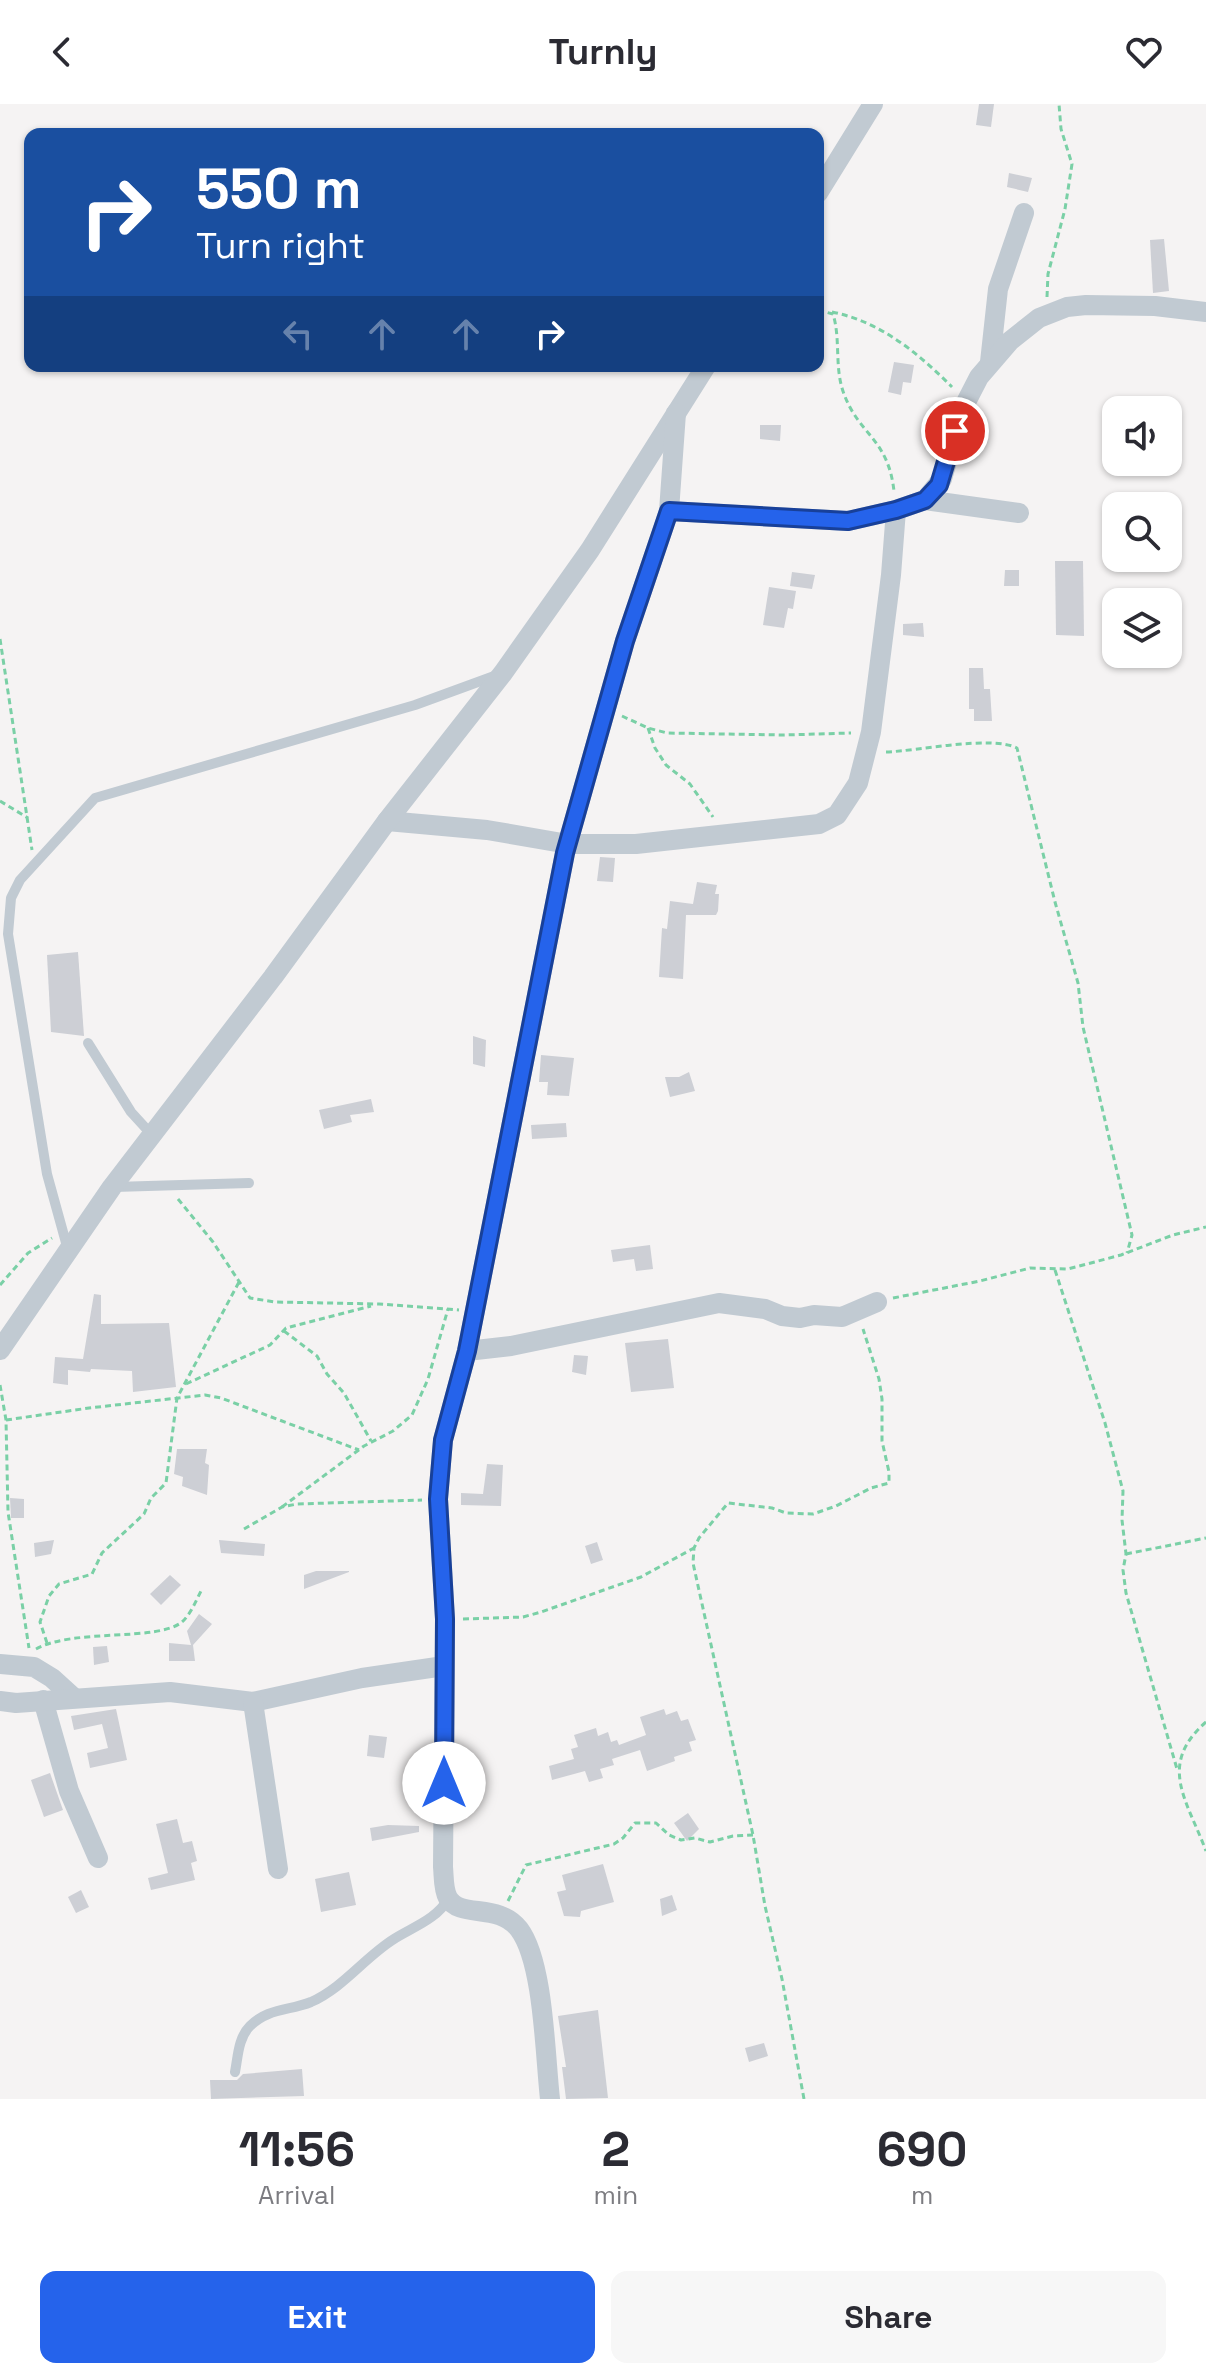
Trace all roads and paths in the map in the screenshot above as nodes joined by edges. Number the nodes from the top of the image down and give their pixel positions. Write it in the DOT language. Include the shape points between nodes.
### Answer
graph roads {
  1 [pos="873,104"];
  2 [pos="1059,104"];
  3 [pos="824,183"];
  4 [pos="1024,213"];
  5 [pos="824,311"];
  6 [pos="832,312"];
  7 [pos="1206,312"];
  8 [pos="1048,313"];
  9 [pos="990,362"];
  10 [pos="702,372"];
  11 [pos="966,401"];
  12 [pos="676,413"];
  13 [pos="925,500"];
  14 [pos="896,510"];
  15 [pos="669,511"];
  16 [pos="1019,513"];
  17 [pos="0,639"];
  18 [pos="503,673"];
  19 [pos="606,708"];
  20 [pos="648,728"];
  21 [pos="869,739"];
  22 [pos="0,801"];
  23 [pos="28,818"];
  24 [pos="387,821"];
  25 [pos="724,834"];
  26 [pos="568,844"];
  27 [pos="34,862"];
  28 [pos="88,1043"];
  29 [pos="152,1135"];
  30 [pos="249,1183"];
  31 [pos="112,1187"];
  32 [pos="168,1187"];
  33 [pos="1206,1227"];
  34 [pos="66,1241"];
  35 [pos="1127,1253"];
  36 [pos="1055,1270"];
  37 [pos="239,1282"];
  38 [pos="0,1285"];
  39 [pos="379,1304"];
  40 [pos="870,1305"];
  41 [pos="448,1309"];
  42 [pos="475,1311"];
  43 [pos="284,1331"];
  44 [pos="0,1350"];
  45 [pos="467,1351"];
  46 [pos="0,1385"];
  47 [pos="185,1385"];
  48 [pos="177,1398"];
  49 [pos="6,1420"];
  50 [pos="371,1441"];
  51 [pos="359,1450"];
  52 [pos="438,1499"];
  53 [pos="282,1507"];
  54 [pos="244,1529"];
  55 [pos="1206,1538"];
  56 [pos="694,1548"];
  57 [pos="1126,1554"];
  58 [pos="201,1591"];
  59 [pos="445,1619"];
  60 [pos="47,1643"];
  61 [pos="0,1664"];
  62 [pos="444,1666"];
  63 [pos="74,1698"];
  64 [pos="43,1700"];
  65 [pos="0,1701"];
  66 [pos="253,1702"];
  67 [pos="1206,1722"];
  68 [pos="1177,1769"];
  69 [pos="753,1835"];
  70 [pos="1206,1851"];
  71 [pos="98,1858"];
  72 [pos="278,1869"];
  73 [pos="448,1899"];
  74 [pos="499,1914"];
  75 [pos="235,2072"];
  76 [pos="550,2099"];
  77 [pos="804,2099"];
  1 -- 3 [label="street"];
  2 -- 8 [label="path" via="1072,164 1046,289"];
  4 -- 9 [label="street" via="998,289"];
  5 -- 6 [label="path"];
  6 -- 11 [label="path" via="861,319 892,337"];
  6 -- 14 [label="path" via="841,387 889,462"];
  7 -- 8 [label="street" via="1086,305"];
  8 -- 9 [label="street"];
  9 -- 11 [label="street"];
  10 -- 12 [label="street"];
  11 -- 13 [label="street" via="942,479"];
  12 -- 15 [label="street"];
  12 -- 18 [label="street" via="590,550"];
  13 -- 14 [label="street"];
  13 -- 16 [label="street"];
  14 -- 15 [label="street" via="848,521"];
  14 -- 21 [label="street"];
  15 -- 19 [label="street"];
  17 -- 23 [label="path"];
  18 -- 24 [label="street"];
  18 -- 27 [label="lane" via="415,705 106,793 95,798"];
  19 -- 20 [label="path"];
  19 -- 26 [label="street"];
  20 -- 21 [label="path" via="667,733"];
  20 -- 25 [label="path" via="666,765 690,784"];
  21 -- 25 [label="street" via="858,783 837,815 819,824"];
  21 -- 35 [label="path" via="882,752 984,743 1017,748 1078,983 1083,1027 1132,1235"];
  22 -- 23 [label="path"];
  23 -- 27 [label="path"];
  24 -- 26 [label="street"];
  24 -- 29 [label="street"];
  25 -- 26 [label="street" via="636,844"];
  26 -- 42 [label="street"];
  27 -- 34 [label="lane" via="14,889 8,934 44,1161"];
  28 -- 29 [label="lane" via="131,1112"];
  29 -- 31 [label="street"];
  30 -- 32 [label="lane"];
  31 -- 32 [label="lane"];
  31 -- 34 [label="street"];
  32 -- 37 [label="path"];
  33 -- 35 [label="path"];
  34 -- 38 [label="path" via="28,1253"];
  34 -- 44 [label="street"];
  35 -- 36 [label="path"];
  36 -- 40 [label="path" via="1030,1268"];
  36 -- 57 [label="path" via="1123,1491"];
  37 -- 39 [label="path" via="250,1298 258,1300"];
  37 -- 47 [label="path"];
  39 -- 41 [label="path"];
  39 -- 43 [label="path"];
  40 -- 45 [label="street" via="842,1317 800,1318 719,1303"];
  40 -- 56 [label="path" via="863,1330 879,1379 889,1483 813,1514 728,1503"];
  41 -- 42 [label="path"];
  41 -- 50 [label="path" via="412,1415"];
  42 -- 45 [label="street"];
  43 -- 47 [label="path" via="270,1345"];
  43 -- 50 [label="path" via="317,1356"];
  45 -- 52 [label="street" via="443,1440"];
  46 -- 49 [label="path"];
  47 -- 48 [label="path"];
  48 -- 49 [label="path"];
  48 -- 51 [label="path" via="221,1398"];
  48 -- 60 [label="path" via="166,1483 144,1514 102,1553 92,1574 59,1584 49,1596 40,1622"];
  49 -- 60 [label="path" via="8,1512 30,1653"];
  50 -- 51 [label="path"];
  51 -- 53 [label="path"];
  52 -- 53 [label="path"];
  52 -- 59 [label="street"];
  53 -- 54 [label="path"];
  55 -- 57 [label="path"];
  56 -- 59 [label="path" via="641,1577 541,1612"];
  56 -- 69 [label="path" via="700,1600"];
  57 -- 68 [label="path" via="1126,1593"];
  58 -- 60 [label="path" via="175,1626"];
  59 -- 62 [label="street"];
  61 -- 63 [label="street" via="34,1667"];
  62 -- 66 [label="street"];
  62 -- 73 [label="street" via="443,1867"];
  63 -- 64 [label="street"];
  63 -- 66 [label="street" via="170,1692"];
  64 -- 65 [label="street"];
  64 -- 71 [label="street" via="69,1791"];
  66 -- 72 [label="street"];
  67 -- 68 [label="path" via="1182,1750"];
  68 -- 70 [label="path"];
  69 -- 74 [label="path" via="710,1842 681,1840 656,1823 635,1823 614,1844 526,1865"];
  69 -- 77 [label="path"];
  73 -- 74 [label="street" via="468,1910"];
  73 -- 75 [label="lane" via="439,1911 314,2001 270,2012 249,2027"];
  74 -- 76 [label="street" via="519,1929 528,1948 538,1987"];
}
